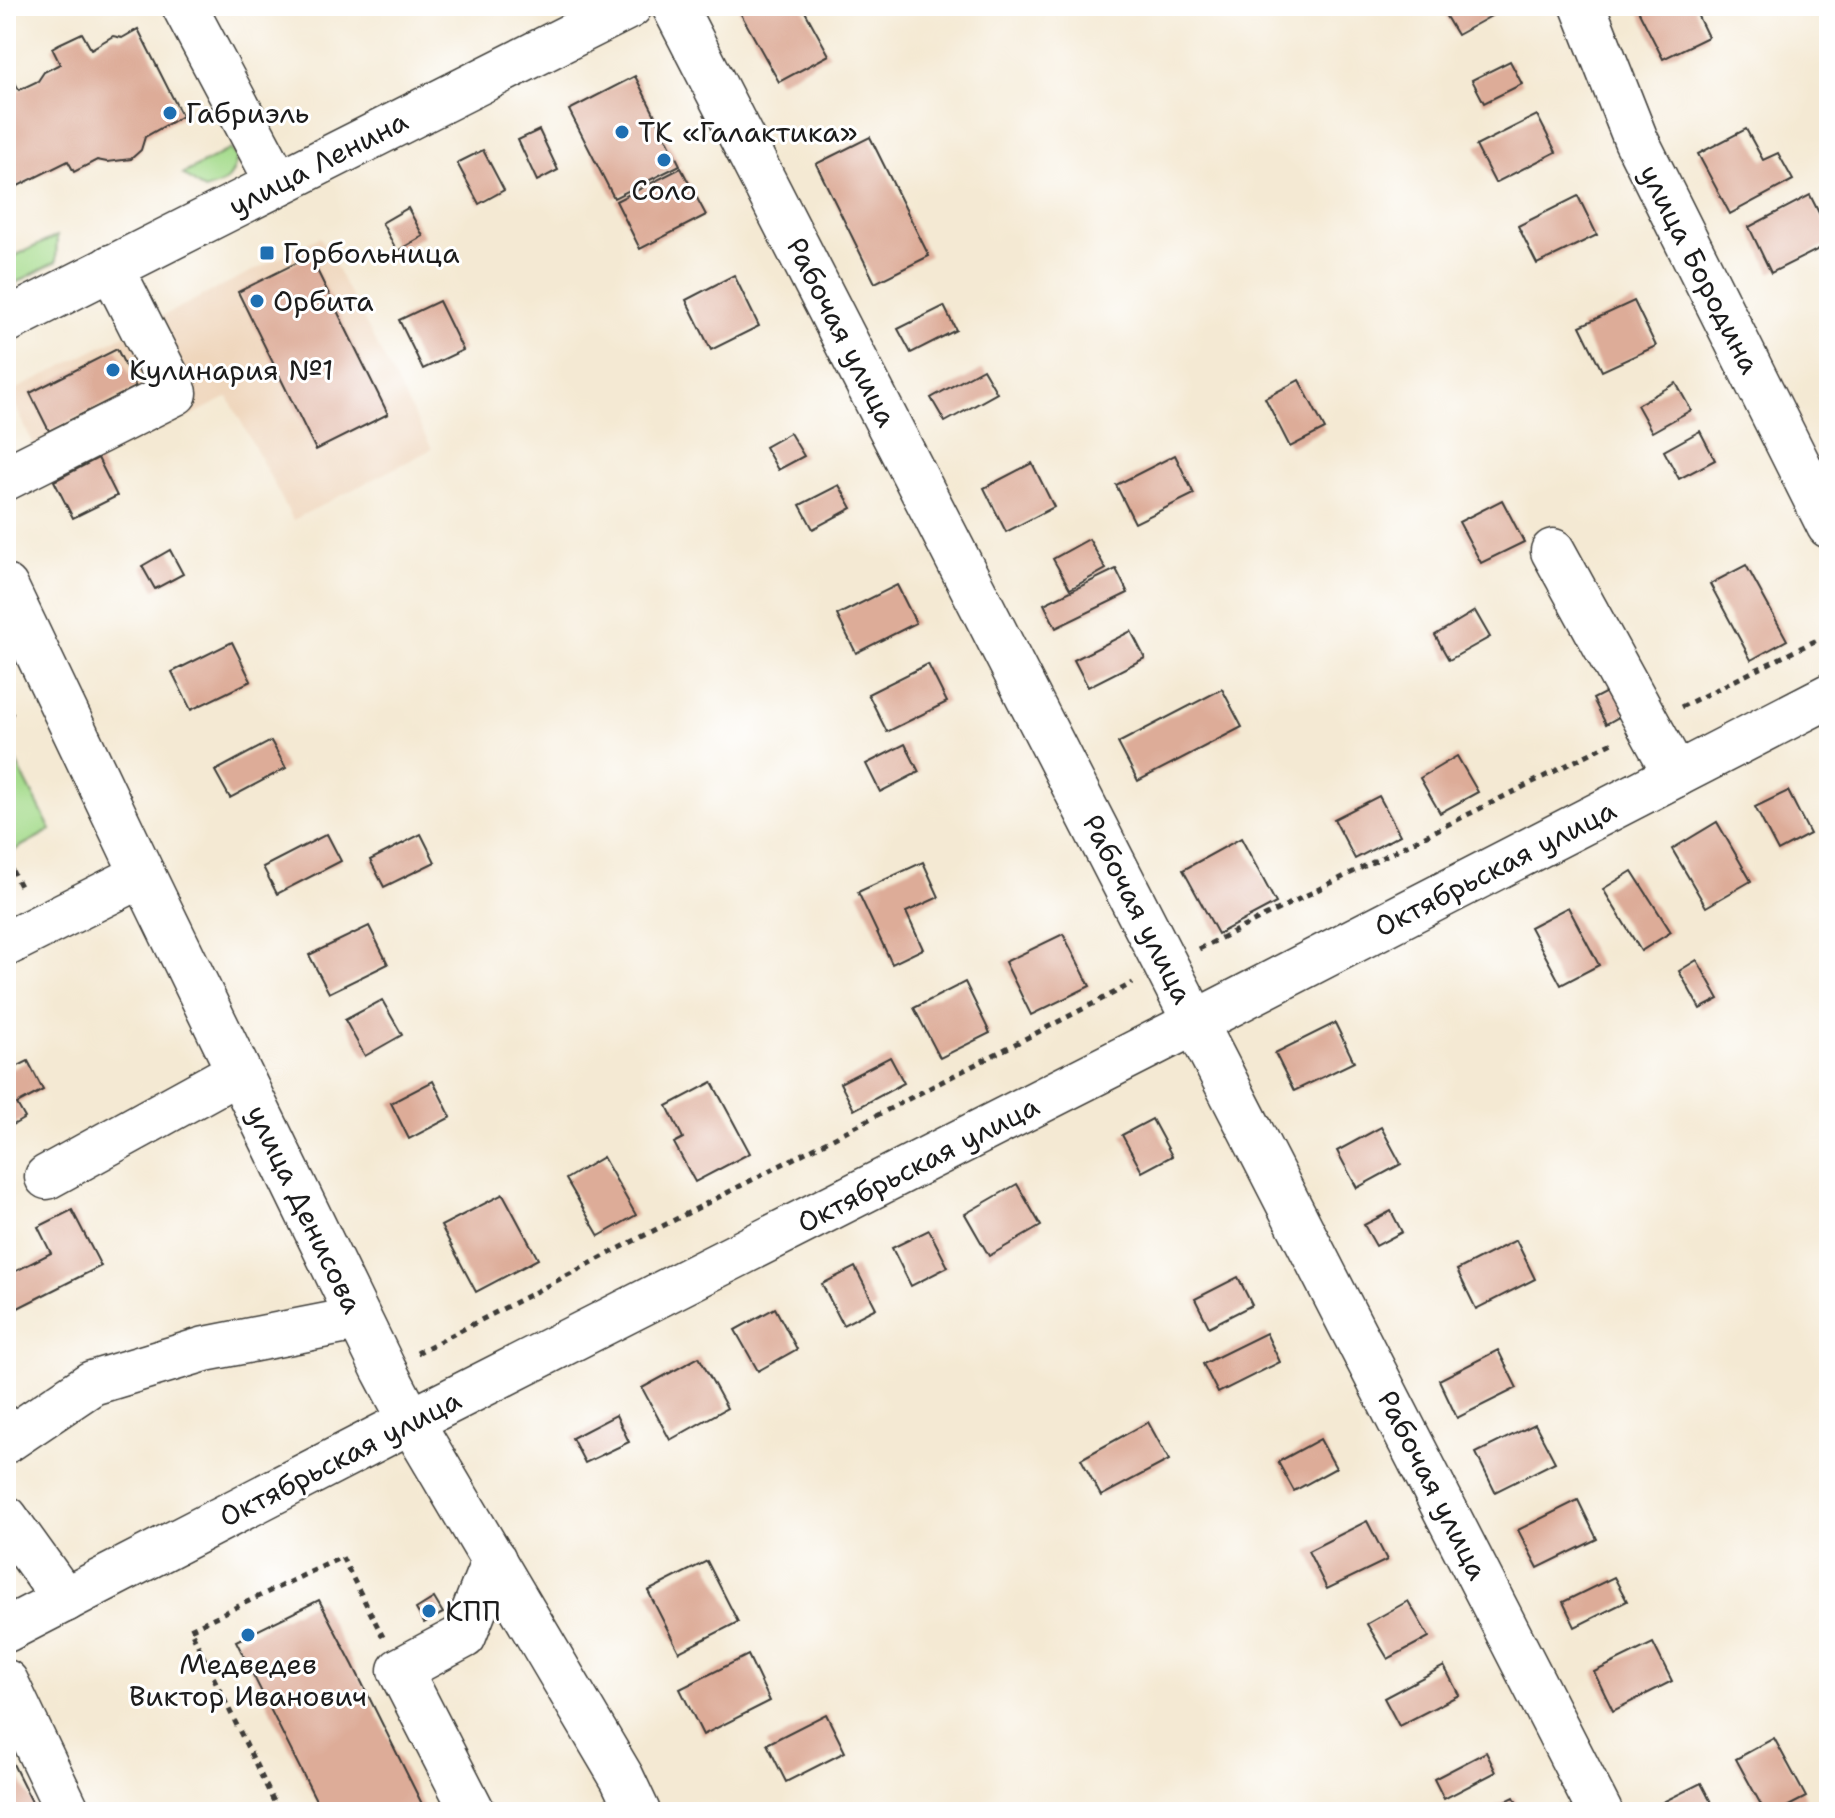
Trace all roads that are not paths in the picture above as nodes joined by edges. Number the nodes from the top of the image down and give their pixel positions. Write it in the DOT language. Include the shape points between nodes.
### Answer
graph roads {
  1 [pos="184,6"];
  2 [pos="630,6"];
  3 [pos="674,6"];
  4 [pos="1583,6"];
  5 [pos="278,183"];
  6 [pos="111,267"];
  7 [pos="6,321"];
  8 [pos="6,478"];
  9 [pos="1829,526"];
  10 [pos="1553,551"];
  11 [pos="6,587"];
  12 [pos="1829,696"];
  13 [pos="1676,775"];
  14 [pos="143,875"];
  15 [pos="6,944"];
  16 [pos="1196,1022"];
  17 [pos="238,1072"];
  18 [pos="47,1177"];
  19 [pos="358,1319"];
  20 [pos="411,1421"];
  21 [pos="6,1441"];
  22 [pos="6,1518"];
  23 [pos="494,1560"];
  24 [pos="65,1600"];
  25 [pos="6,1630"];
  26 [pos="6,1682"];
  27 [pos="68,1812"];
  28 [pos="473,1812"];
  29 [pos="638,1812"];
  30 [pos="1600,1812"];
  1 -- 5 [label="street"];
  2 -- 5 [label="street, улица Ленина"];
  3 -- 16 [label="street, Рабочая улица"];
  4 -- 9 [label="street, улица Бородина" via="1636,140"];
  5 -- 6 [label="street, улица Ленина"];
  6 -- 7 [label="street, улица Ленина"];
  6 -- 8 [label="street" via="175,393"];
  10 -- 13 [label="street"];
  11 -- 14 [label="street, улица Денисова"];
  12 -- 13 [label="street, Октябрьская улица"];
  13 -- 16 [label="street, Октябрьская улица"];
  14 -- 15 [label="street"];
  14 -- 17 [label="street, улица Денисова"];
  16 -- 20 [label="street, Октябрьская улица"];
  16 -- 30 [label="street, Рабочая улица"];
  17 -- 18 [label="street"];
  17 -- 19 [label="street, улица Денисова"];
  19 -- 20 [label="street, улица Денисова"];
  19 -- 21 [label="street" via="205,1349 92,1383"];
  20 -- 23 [label="street, улица Денисова"];
  20 -- 24 [label="street, Октябрьская улица"];
  22 -- 24 [label="street"];
  23 -- 28 [label="street" via="464,1636 400,1670"];
  23 -- 29 [label="street, улица Денисова"];
  24 -- 25 [label="street, Октябрьская улица"];
  26 -- 27 [label="street"];
}
